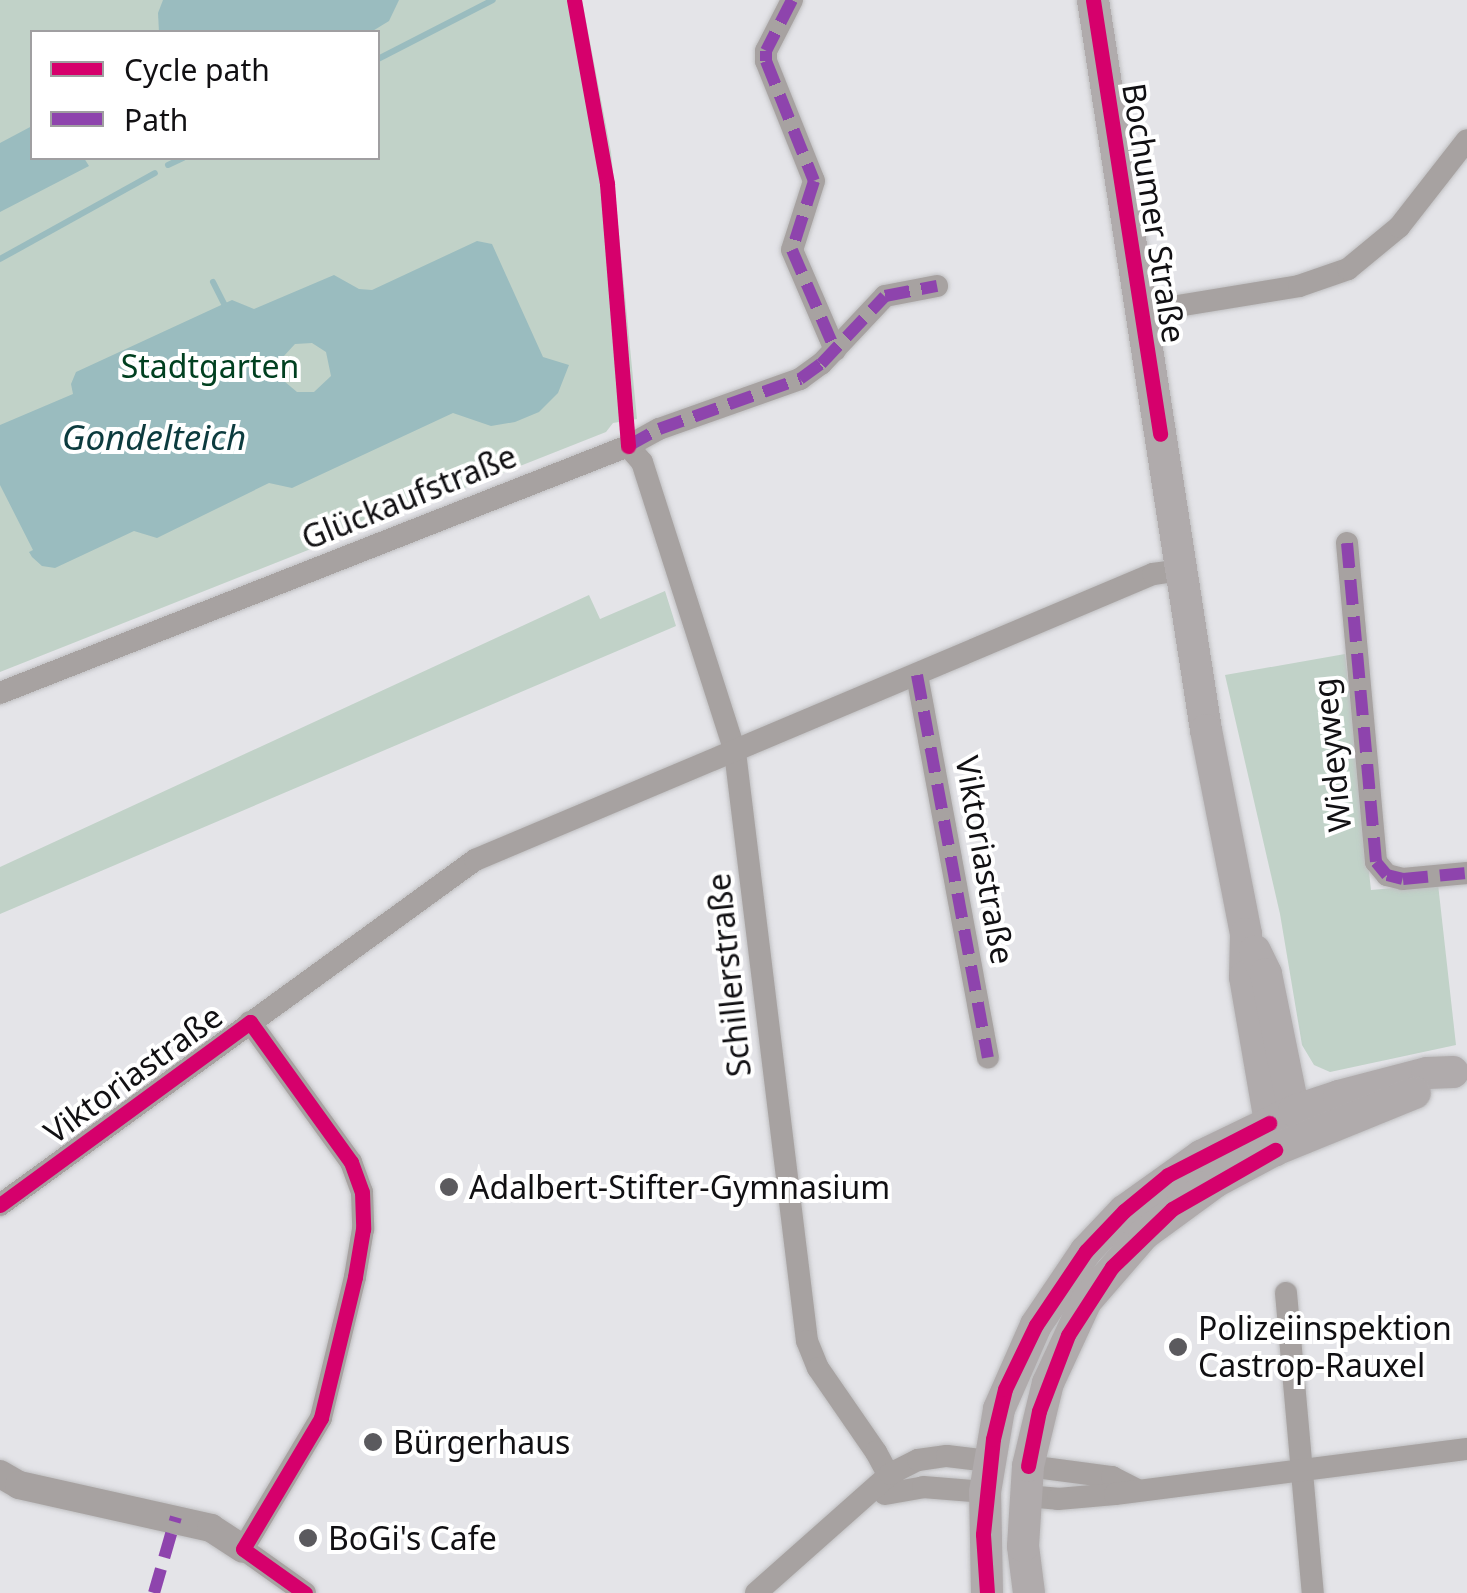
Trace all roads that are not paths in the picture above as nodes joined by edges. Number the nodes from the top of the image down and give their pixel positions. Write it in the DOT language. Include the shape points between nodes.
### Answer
graph roads {
  1 [pos="792,0"];
  2 [pos="1093,0"];
  3 [pos="1467,140"];
  4 [pos="937,286"];
  5 [pos="1141,312"];
  6 [pos="834,350"];
  7 [pos="628,446"];
  8 [pos="1347,543"];
  9 [pos="1181,570"];
  10 [pos="917,675"];
  11 [pos="0,693"];
  12 [pos="735,752"];
  13 [pos="1467,873"];
  14 [pos="250,1022"];
  15 [pos="988,1057"];
  16 [pos="1460,1069"];
  17 [pos="1285,1131"];
  18 [pos="0,1206"];
  19 [pos="1286,1293"];
  20 [pos="1467,1449"];
  21 [pos="1302,1469"];
  22 [pos="0,1474"];
  23 [pos="987,1476"];
  24 [pos="1027,1481"];
  25 [pos="893,1482"];
  26 [pos="244,1549"];
  27 [pos="303,1592"];
  28 [pos="756,1593"];
  29 [pos="987,1593"];
  30 [pos="1030,1593"];
  31 [pos="1314,1593"];
  1 -- 6 [label="street" via="766,61 814,181 792,250"];
  2 -- 5 [label="main road, Bochumer Straße"];
  3 -- 5 [label="street" via="1399,227 1348,269 1299,286"];
  4 -- 6 [label="street, Glückaufstraße" via="885,296"];
  5 -- 9 [label="main road, Bochumer Straße"];
  6 -- 7 [label="street, Glückaufstraße" via="800,379"];
  7 -- 11 [label="street, Glückaufstraße"];
  7 -- 12 [label="street, Schillerstraße" via="642,462"];
  8 -- 13 [label="street, Wideyweg" via="1376,862 1394,878"];
  9 -- 10 [label="street, Viktoriastraße" via="1153,574"];
  9 -- 17 [label="main road, Bochumer Straße" via="1246,934 1266,974"];
  10 -- 12 [label="street, Viktoriastraße"];
  10 -- 15 [label="street, Viktoriastraße"];
  12 -- 14 [label="street, Viktoriastraße" via="475,860"];
  12 -- 25 [label="street, Schillerstraße" via="807,1341 838,1402"];
  14 -- 18 [label="street, Viktoriastraße"];
  14 -- 26 [label="street" via="351,1162 362,1192 364,1229 321,1418"];
  16 -- 17 [label="main road" via="1352,1092"];
  17 -- 23 [label="main road" via="1168,1175 1086,1251 1036,1325 1006,1389"];
  17 -- 24 [label="main road" via="1172,1209 1112,1268 1068,1335 1040,1411"];
  19 -- 21 [label="street"];
  20 -- 21 [label="street"];
  21 -- 24 [label="street" via="1058,1499"];
  21 -- 31 [label="street"];
  22 -- 26 [label="street" via="19,1485 211,1528"];
  23 -- 24 [label="main road"];
  23 -- 25 [label="street" via="923,1487"];
  23 -- 25 [label="street" via="946,1456 918,1460"];
  23 -- 29 [label="main road"];
  24 -- 30 [label="main road" via="1023,1546"];
  25 -- 28 [label="street" via="874,1483 867,1497"];
  26 -- 27 [label="street"];
}
